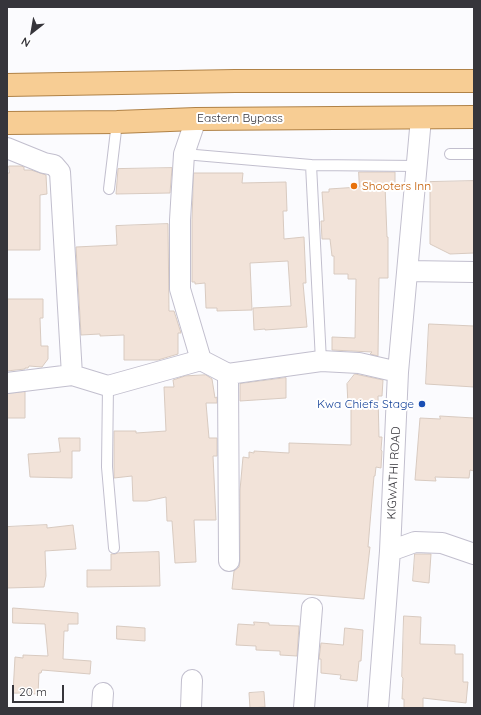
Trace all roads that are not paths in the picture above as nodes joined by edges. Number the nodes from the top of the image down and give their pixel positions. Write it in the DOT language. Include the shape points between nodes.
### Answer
graph roads {
  1 [pos="474,81"];
  2 [pos="7,85"];
  3 [pos="474,117"];
  4 [pos="421,118"];
  5 [pos="196,119"];
  6 [pos="117,122"];
  7 [pos="7,123"];
  8 [pos="7,148"];
  9 [pos="184,154"];
  10 [pos="450,154"];
  11 [pos="474,154"];
  12 [pos="311,165"];
  13 [pos="417,166"];
  14 [pos="109,189"];
  15 [pos="408,271"];
  16 [pos="474,272"];
  17 [pos="201,360"];
  18 [pos="321,361"];
  19 [pos="398,372"];
  20 [pos="228,374"];
  21 [pos="72,375"];
  22 [pos="7,383"];
  23 [pos="108,386"];
  24 [pos="114,548"];
  25 [pos="390,551"];
  26 [pos="474,554"];
  27 [pos="230,561"];
  28 [pos="312,608"];
  29 [pos="192,680"];
  30 [pos="191,708"];
  31 [pos="304,708"];
  32 [pos="378,708"];
  1 -- 2 [label="main road" via="235,81"];
  3 -- 4 [label="main road, Eastern Bypass"];
  4 -- 5 [label="main road, Eastern Bypass"];
  4 -- 13 [label="street, KIGWATHI ROAD"];
  5 -- 6 [label="main road, Eastern Bypass"];
  5 -- 9 [label="street"];
  6 -- 7 [label="main road, Eastern Bypass"];
  6 -- 14 [label="lane"];
  8 -- 21 [label="street" via="54,165 60,172"];
  9 -- 12 [label="lane"];
  9 -- 17 [label="street" via="180,220 180,289"];
  10 -- 11 [label="lane"];
  12 -- 13 [label="lane"];
  12 -- 18 [label="lane"];
  13 -- 15 [label="street, KIGWATHI ROAD"];
  15 -- 16 [label="street"];
  15 -- 19 [label="street, KIGWATHI ROAD"];
  17 -- 20 [label="street"];
  17 -- 23 [label="street"];
  18 -- 19 [label="street" via="359,363"];
  18 -- 20 [label="street"];
  19 -- 25 [label="street, KIGWATHI ROAD"];
  20 -- 27 [label="street"];
  21 -- 22 [label="street"];
  21 -- 23 [label="street"];
  23 -- 24 [label="lane" via="107,467"];
  25 -- 26 [label="street" via="415,542 442,544"];
  25 -- 32 [label="street, KIGWATHI ROAD"];
  28 -- 31 [label="street"];
  29 -- 30 [label="street"];
}
